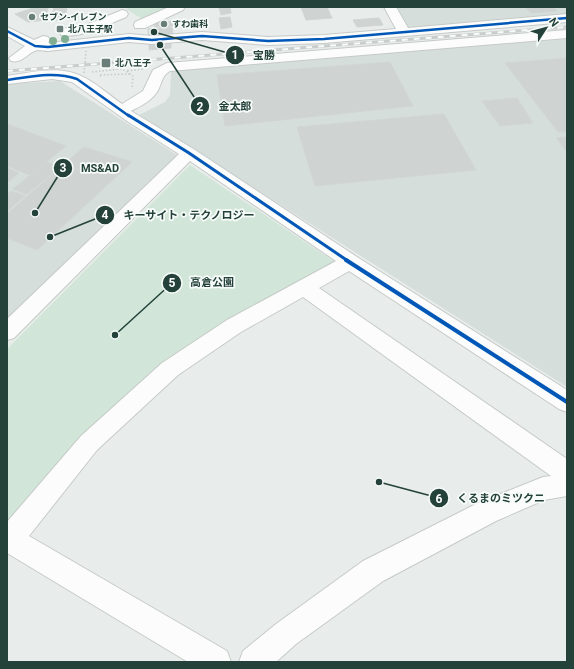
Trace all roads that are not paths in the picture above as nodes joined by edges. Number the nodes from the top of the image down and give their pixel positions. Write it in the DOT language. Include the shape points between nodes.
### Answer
graph roads {
  1 [pos="179,7"];
  2 [pos="390,7"];
  3 [pos="118,9"];
  4 [pos="567,18"];
  5 [pos="103,22"];
  6 [pos="140,25"];
  7 [pos="404,32"];
  8 [pos="56,33"];
  9 [pos="567,34"];
  10 [pos="13,35"];
  11 [pos="140,39"];
  12 [pos="83,44"];
  13 [pos="35,46"];
  14 [pos="11,60"];
  15 [pos="7,80"];
  16 [pos="121,110"];
  17 [pos="189,153"];
  18 [pos="350,262"];
  19 [pos="304,288"];
  20 [pos="7,332"];
  21 [pos="567,402"];
  22 [pos="567,473"];
  23 [pos="567,484"];
  24 [pos="8,539"];
  25 [pos="216,662"];
  26 [pos="254,662"];
  1 -- 6 [label="street"];
  2 -- 7 [label="street"];
  3 -- 5 [label="street"];
  3 -- 6 [label="street"];
  4 -- 7 [label="street"];
  5 -- 8 [label="street" via="82,30"];
  5 -- 12 [label="street"];
  6 -- 11 [label="street"];
  7 -- 11 [label="street" via="268,41 202,36"];
  8 -- 10 [label="street"];
  8 -- 12 [label="street"];
  8 -- 13 [label="street"];
  9 -- 16 [label="street" via="167,67 156,75 148,94"];
  10 -- 13 [label="street"];
  10 -- 14 [label="street" via="19,45"];
  11 -- 12 [label="street" via="120,38"];
  12 -- 13 [label="street"];
  13 -- 14 [label="street"];
  15 -- 16 [label="street" via="70,75"];
  16 -- 17 [label="street"];
  17 -- 18 [label="street"];
  17 -- 20 [label="street"];
  18 -- 19 [label="street"];
  18 -- 21 [label="street"];
  19 -- 22 [label="street"];
  19 -- 24 [label="street" via="234,326 170,369 89,443"];
  23 -- 26 [label="street" via="543,489 486,512 373,571 286,634"];
  24 -- 25 [label="street"];
}
